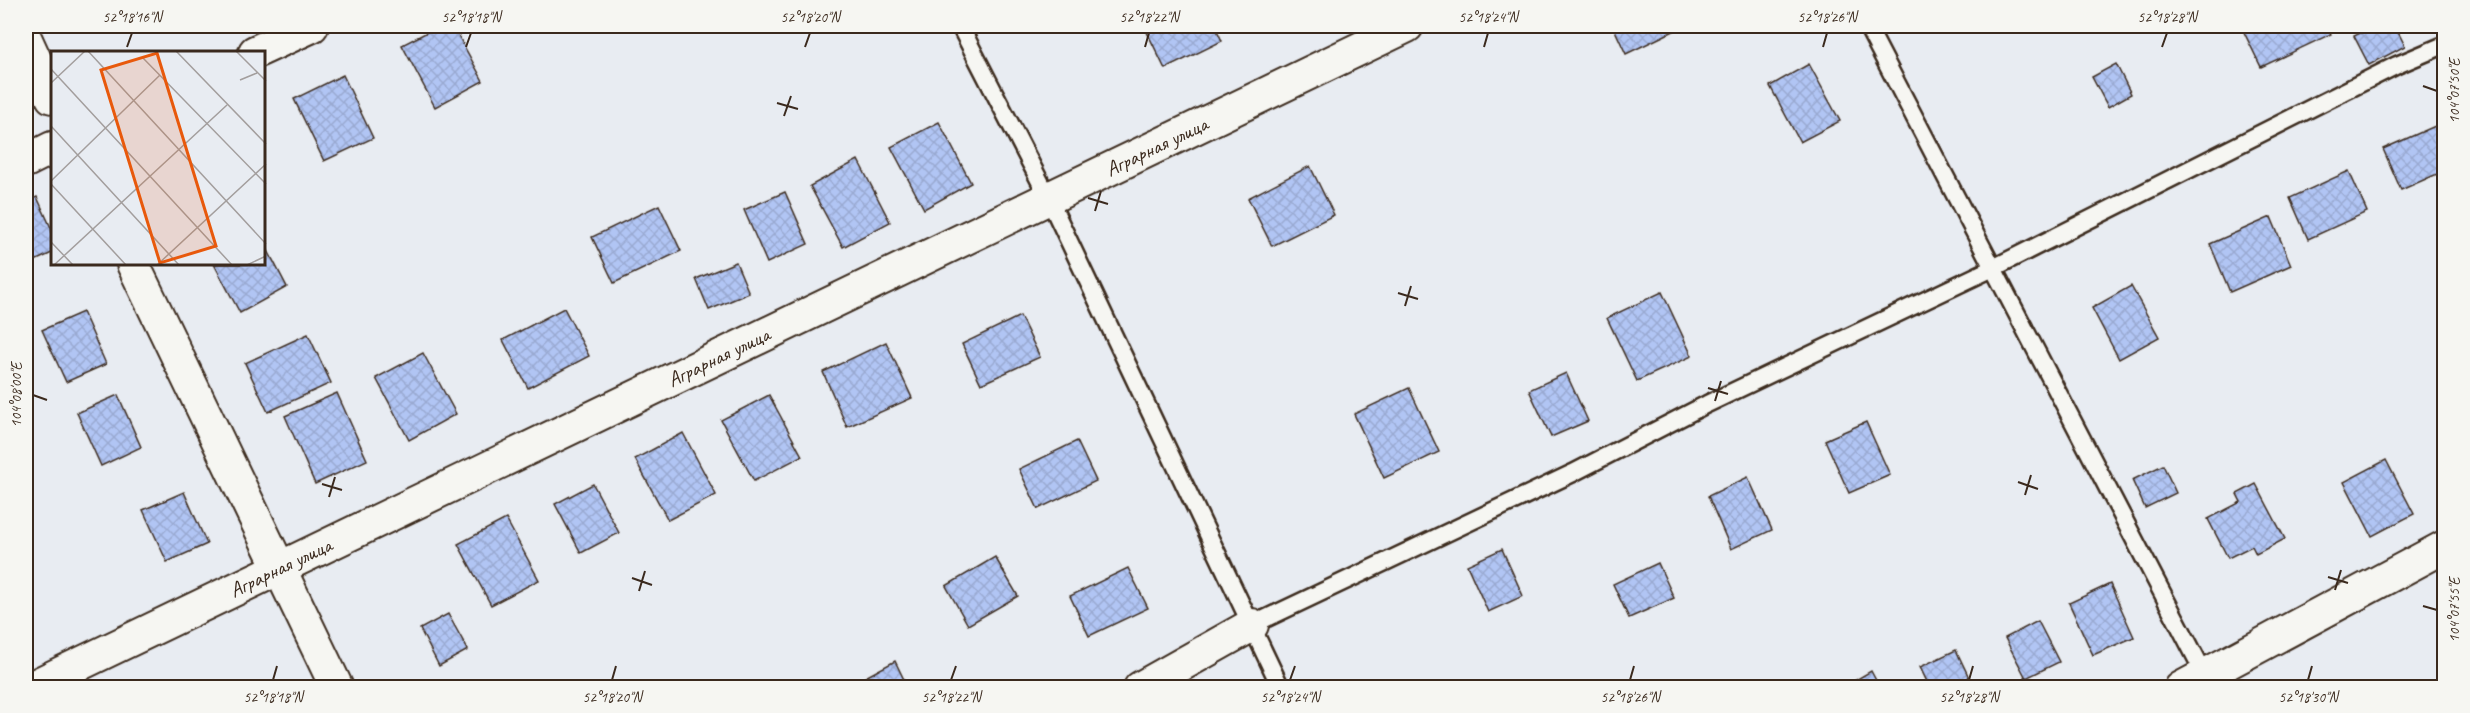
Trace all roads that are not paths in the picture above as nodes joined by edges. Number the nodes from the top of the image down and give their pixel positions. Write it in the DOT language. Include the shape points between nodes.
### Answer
graph roads {
  1 [pos="312,26"];
  2 [pos="960,26"];
  3 [pos="1407,26"];
  4 [pos="1867,26"];
  5 [pos="26,40"];
  6 [pos="2445,45"];
  7 [pos="257,51"];
  8 [pos="51,95"];
  9 [pos="51,148"];
  10 [pos="26,161"];
  11 [pos="1049,199"];
  12 [pos="134,266"];
  13 [pos="1993,268"];
  14 [pos="2445,547"];
  15 [pos="280,569"];
  16 [pos="1252,625"];
  17 [pos="2193,681"];
  18 [pos="30,687"];
  19 [pos="337,687"];
  20 [pos="1140,687"];
  21 [pos="1281,687"];
  1 -- 7 [label="street"];
  2 -- 11 [label="lane"];
  3 -- 11 [label="street, Аграрная улица"];
  4 -- 13 [label="lane"];
  5 -- 8 [label="street"];
  6 -- 13 [label="lane" via="2397,65"];
  9 -- 10 [label="street"];
  11 -- 15 [label="street, Аграрная улица"];
  11 -- 16 [label="lane"];
  12 -- 15 [label="street"];
  13 -- 16 [label="lane" via="1707,404 1574,474"];
  13 -- 17 [label="lane"];
  14 -- 17 [label="street"];
  15 -- 18 [label="street, Аграрная улица"];
  15 -- 19 [label="street"];
  16 -- 20 [label="street"];
  16 -- 21 [label="lane"];
}
